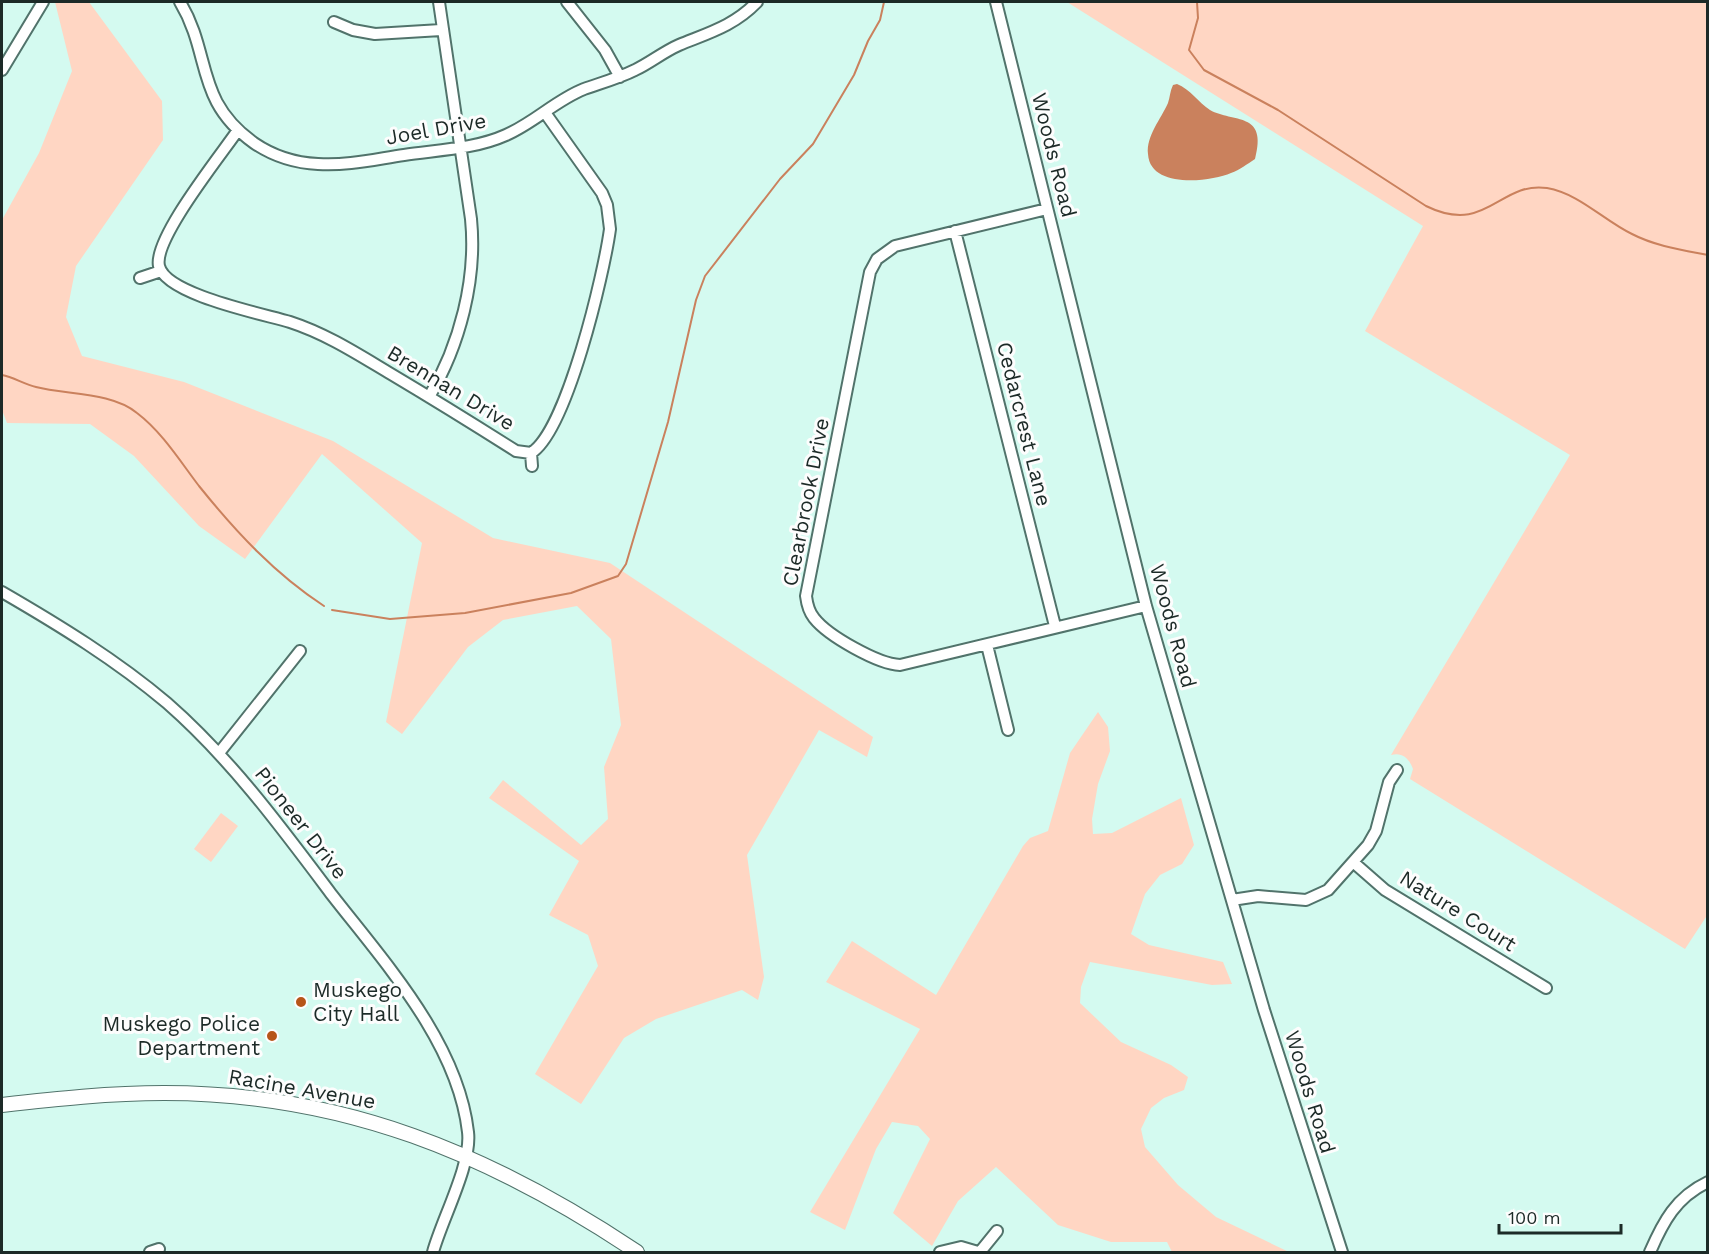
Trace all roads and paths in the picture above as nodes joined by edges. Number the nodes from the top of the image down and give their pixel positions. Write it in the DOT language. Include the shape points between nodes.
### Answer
graph roads {
  1 [pos="43,2"];
  2 [pos="180,2"];
  3 [pos="439,2"];
  4 [pos="567,2"];
  5 [pos="757,2"];
  6 [pos="996,2"];
  7 [pos="334,22"];
  8 [pos="441,30"];
  9 [pos="2,70"];
  10 [pos="620,77"];
  11 [pos="546,114"];
  12 [pos="238,130"];
  13 [pos="460,146"];
  14 [pos="1047,209"];
  15 [pos="955,231"];
  16 [pos="161,271"];
  17 [pos="140,278"];
  18 [pos="429,397"];
  19 [pos="531,453"];
  20 [pos="532,466"];
  21 [pos="2,592"];
  22 [pos="1146,606"];
  23 [pos="1055,626"];
  24 [pos="987,645"];
  25 [pos="300,651"];
  26 [pos="1008,730"];
  27 [pos="219,753"];
  28 [pos="1397,770"];
  29 [pos="1353,862"];
  30 [pos="1232,900"];
  31 [pos="1546,988"];
  32 [pos="2,1105"];
  33 [pos="467,1155"];
  34 [pos="1707,1182"];
  35 [pos="997,1231"];
  36 [pos="433,1252"];
  37 [pos="637,1252"];
  38 [pos="940,1252"];
  39 [pos="979,1252"];
  40 [pos="1342,1252"];
  41 [pos="1650,1252"];
  1 -- 9 [label="street"];
  2 -- 12 [label="street, Joel Drive" via="192,25 208,85 219,107"];
  3 -- 8 [label="street"];
  4 -- 10 [label="street" via="605,50"];
  5 -- 10 [label="street, Joel Drive" via="730,24"];
  6 -- 14 [label="street, Woods Road"];
  7 -- 8 [label="street" via="375,34"];
  8 -- 13 [label="street"];
  10 -- 11 [label="street, Joel Drive" via="573,94"];
  11 -- 13 [label="street, Joel Drive" via="507,135"];
  11 -- 19 [label="street, Brennan Drive" via="602,193 610,229 570,388 543,442"];
  12 -- 13 [label="street, Joel Drive" via="276,155 319,164 343,164"];
  12 -- 16 [label="street" via="173,225 159,255"];
  13 -- 18 [label="street" via="472,230 471,271 451,354"];
  14 -- 15 [label="street, Clearbrook Drive"];
  14 -- 22 [label="street, Woods Road"];
  15 -- 23 [label="street, Cedarcrest Lane"];
  15 -- 24 [label="street, Clearbrook Drive" via="895,246 883,252 873,265 806,596 810,613 820,624 868,655 892,664"];
  16 -- 17 [label="street"];
  16 -- 18 [label="street, Brennan Drive" via="174,283 209,298 327,337"];
  18 -- 19 [label="street, Brennan Drive" via="516,451"];
  19 -- 20 [label="street"];
  21 -- 27 [label="street, Pioneer Drive" via="130,674"];
  22 -- 23 [label="street, Clearbrook Drive"];
  22 -- 30 [label="street, Woods Road"];
  23 -- 24 [label="street, Clearbrook Drive"];
  24 -- 26 [label="street"];
  25 -- 27 [label="street"];
  27 -- 33 [label="street, Pioneer Drive" via="354,923 436,1039 459,1091 469,1133"];
  28 -- 29 [label="street" via="1389,782 1376,831"];
  29 -- 30 [label="street" via="1328,890 1306,900 1258,896"];
  29 -- 31 [label="street, Nature Court" via="1385,890"];
  30 -- 40 [label="street, Woods Road" via="1301,1131"];
  32 -- 33 [label="main road, Racine Avenue" via="134,1093 223,1095 327,1111 385,1126"];
  33 -- 36 [label="street, Pioneer Drive"];
  33 -- 37 [label="main road, Racine Avenue" via="542,1193"];
  34 -- 41 [label="street" via="1674,1205"];
  35 -- 39 [label="street"];
  38 -- 39 [label="street" via="961,1247"];
}
